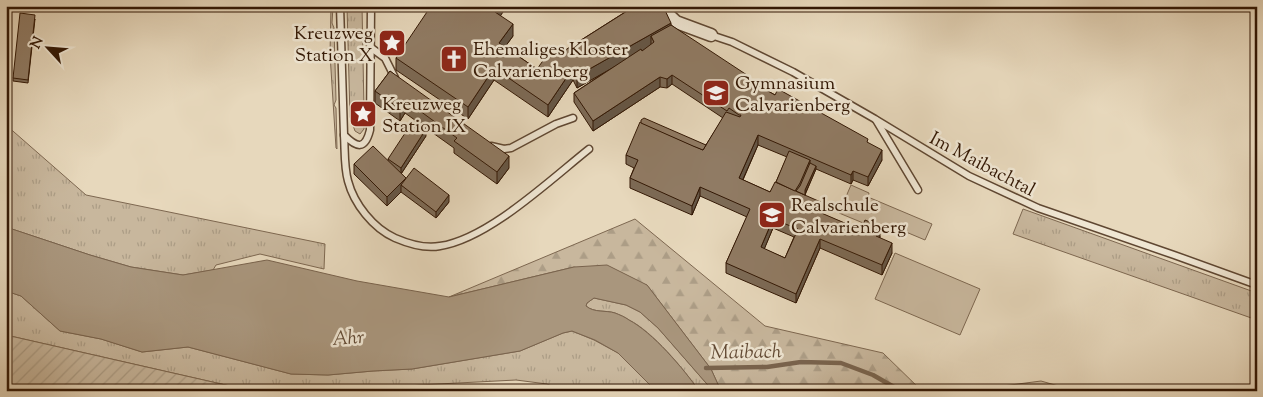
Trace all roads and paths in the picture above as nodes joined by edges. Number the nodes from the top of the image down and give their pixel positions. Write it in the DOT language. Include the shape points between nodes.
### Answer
graph roads {
  1 [pos="340,6"];
  2 [pos="371,6"];
  3 [pos="659,6"];
  4 [pos="710,35"];
  5 [pos="370,47"];
  6 [pos="401,82"];
  7 [pos="573,118"];
  8 [pos="875,119"];
  9 [pos="344,135"];
  10 [pos="486,143"];
  11 [pos="589,149"];
  12 [pos="918,190"];
  13 [pos="1257,285"];
  1 -- 9 [label="lane"];
  2 -- 5 [label="lane"];
  3 -- 4 [label="street" via="676,22"];
  4 -- 8 [label="lane, Im Maibachtal" via="773,61"];
  5 -- 6 [label="lane" via="385,58 394,77"];
  5 -- 9 [label="lane" via="370,130 367,140 359,145"];
  7 -- 10 [label="lane" via="511,148 498,148"];
  8 -- 12 [label="lane"];
  8 -- 13 [label="lane, Im Maibachtal" via="969,176 1038,208"];
  9 -- 11 [label="lane" via="348,180 367,216 389,235 411,245 439,247 474,235 506,215"];
}
